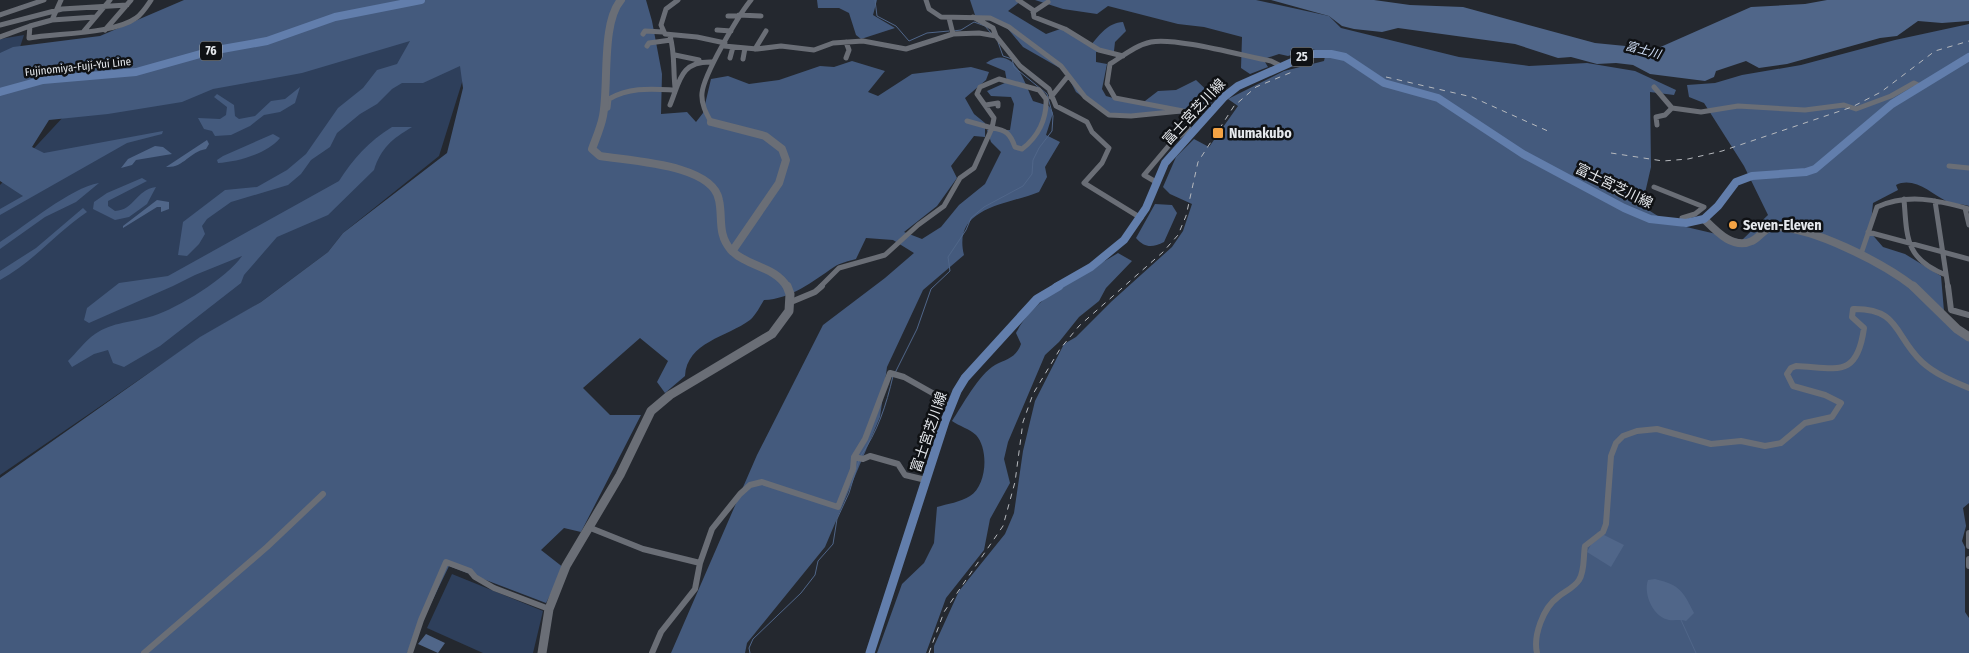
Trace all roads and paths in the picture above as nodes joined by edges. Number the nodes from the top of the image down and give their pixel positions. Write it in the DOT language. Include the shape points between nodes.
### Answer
graph roads {
  1 [pos="44,0"];
  2 [pos="61,0"];
  3 [pos="110,0"];
  4 [pos="131,0"];
  5 [pos="152,0"];
  6 [pos="421,0"];
  7 [pos="621,0"];
  8 [pos="678,0"];
  9 [pos="751,0"];
  10 [pos="926,0"];
  11 [pos="1018,0"];
  12 [pos="1048,2"];
  13 [pos="106,5"];
  14 [pos="127,5"];
  15 [pos="58,8"];
  16 [pos="1033,12"];
  17 [pos="0,14"];
  18 [pos="728,16"];
  19 [pos="738,16"];
  20 [pos="761,16"];
  21 [pos="95,17"];
  22 [pos="973,17"];
  23 [pos="949,18"];
  24 [pos="52,20"];
  25 [pos="0,25"];
  26 [pos="30,26"];
  27 [pos="105,30"];
  28 [pos="717,30"];
  29 [pos="84,31"];
  30 [pos="732,31"];
  31 [pos="663,32"];
  32 [pos="766,32"];
  33 [pos="952,32"];
  34 [pos="643,34"];
  35 [pos="962,35"];
  36 [pos="994,36"];
  37 [pos="0,37"];
  38 [pos="670,38"];
  39 [pos="948,40"];
  40 [pos="846,42"];
  41 [pos="724,45"];
  42 [pos="647,46"];
  43 [pos="1197,46"];
  44 [pos="733,47"];
  45 [pos="745,48"];
  46 [pos="755,49"];
  47 [pos="1191,53"];
  48 [pos="675,55"];
  49 [pos="1123,56"];
  50 [pos="1969,57"];
  51 [pos="730,58"];
  52 [pos="846,58"];
  53 [pos="743,59"];
  54 [pos="699,60"];
  55 [pos="712,62"];
  56 [pos="1281,66"];
  57 [pos="1068,76"];
  58 [pos="1920,86"];
  59 [pos="1654,88"];
  60 [pos="675,89"];
  61 [pos="0,92"];
  62 [pos="1049,98"];
  63 [pos="670,105"];
  64 [pos="986,105"];
  65 [pos="998,106"];
  66 [pos="1672,108"];
  67 [pos="604,110"];
  68 [pos="1183,110"];
  69 [pos="1003,117"];
  70 [pos="994,118"];
  71 [pos="967,121"];
  72 [pos="710,122"];
  73 [pos="1657,125"];
  74 [pos="992,128"];
  75 [pos="1949,166"];
  76 [pos="1969,168"];
  77 [pos="1156,182"];
  78 [pos="1654,187"];
  79 [pos="1904,199"];
  80 [pos="1935,200"];
  81 [pos="1967,208"];
  82 [pos="1141,218"];
  83 [pos="1704,219"];
  84 [pos="1686,223"];
  85 [pos="1969,225"];
  86 [pos="1868,232"];
  87 [pos="1909,243"];
  88 [pos="733,250"];
  89 [pos="1943,252"];
  90 [pos="1861,254"];
  91 [pos="1969,259"];
  92 [pos="1946,275"];
  93 [pos="791,302"];
  94 [pos="1969,315"];
  95 [pos="1969,338"];
  96 [pos="1969,388"];
  97 [pos="952,404"];
  98 [pos="857,458"];
  99 [pos="926,480"];
  100 [pos="323,494"];
  101 [pos="588,527"];
  102 [pos="1969,533"];
  103 [pos="1969,546"];
  104 [pos="1969,559"];
  105 [pos="700,563"];
  106 [pos="1969,566"];
  107 [pos="549,609"];
  108 [pos="144,653"];
  109 [pos="410,653"];
  110 [pos="542,653"];
  111 [pos="652,653"];
  112 [pos="870,653"];
  113 [pos="1537,653"];
  1 -- 17 [label="street"];
  2 -- 15 [label="street"];
  3 -- 13 [label="street"];
  4 -- 14 [label="street"];
  5 -- 27 [label="street" via="137,18"];
  6 -- 61 [label="main road, Fujinomiya-Fuji-Yui Line / 76" via="335,17 267,41 198,54 136,72 44,80"];
  7 -- 67 [label="street" via="614,8 605,69"];
  8 -- 31 [label="street" via="666,9 661,25"];
  9 -- 19 [label="street"];
  10 -- 23 [label="street" via="934,14"];
  11 -- 16 [label="street"];
  12 -- 16 [label="street"];
  13 -- 14 [label="street"];
  13 -- 15 [label="street"];
  13 -- 21 [label="street"];
  14 -- 27 [label="street"];
  15 -- 24 [label="street"];
  15 -- 25 [label="street"];
  16 -- 49 [label="street" via="1034,17 1065,29 1098,50"];
  18 -- 19 [label="street"];
  19 -- 20 [label="street"];
  19 -- 30 [label="street"];
  21 -- 24 [label="street"];
  21 -- 29 [label="street"];
  22 -- 23 [label="street"];
  22 -- 36 [label="street" via="993,28"];
  22 -- 57 [label="street" via="990,18 1009,27 1061,66"];
  23 -- 33 [label="street"];
  24 -- 26 [label="street"];
  26 -- 29 [label="street" via="28,38"];
  26 -- 37 [label="street"];
  27 -- 29 [label="street"];
  28 -- 30 [label="street"];
  30 -- 41 [label="street"];
  31 -- 34 [label="street"];
  31 -- 38 [label="street"];
  32 -- 46 [label="street"];
  33 -- 35 [label="street"];
  33 -- 40 [label="street" via="906,49 863,41"];
  35 -- 36 [label="street" via="979,33"];
  35 -- 39 [label="street"];
  36 -- 62 [label="street" via="1020,66 1049,89"];
  38 -- 41 [label="street" via="697,37"];
  38 -- 42 [label="street"];
  38 -- 48 [label="street"];
  40 -- 46 [label="street" via="814,50 781,46"];
  40 -- 52 [label="street" via="849,50"];
  41 -- 44 [label="street"];
  41 -- 55 [label="street"];
  43 -- 47 [label="street"];
  43 -- 49 [label="street" via="1152,42"];
  43 -- 56 [label="street"];
  44 -- 45 [label="street"];
  44 -- 51 [label="street"];
  45 -- 46 [label="street"];
  45 -- 53 [label="street"];
  48 -- 54 [label="street"];
  48 -- 60 [label="street"];
  49 -- 68 [label="street" via="1110,64 1107,74 1110,92 1115,98"];
  50 -- 58 [label="main road"];
  54 -- 55 [label="street"];
  54 -- 60 [label="street" via="687,67"];
  55 -- 72 [label="street" via="702,93"];
  56 -- 77 [label="main road, 富士宮芝川線 / 25" via="1238,86 1224,97 1165,163"];
  56 -- 84 [label="main road, 富士宮芝川線 / 25" via="1310,54 1345,57 1384,83 1448,103 1523,154 1624,208 1650,219"];
  57 -- 62 [label="street"];
  57 -- 68 [label="street" via="1086,97 1109,115"];
  58 -- 66 [label="street" via="1914,83 1856,109 1844,104 1805,110 1738,106 1701,112"];
  58 -- 83 [label="main road" via="1892,104 1825,163 1806,172 1752,176 1736,182"];
  59 -- 66 [label="street"];
  60 -- 63 [label="street"];
  60 -- 67 [label="street" via="621,92 609,99 608,108"];
  62 -- 64 [label="street" via="1039,90 999,79 978,91"];
  62 -- 74 [label="street" via="1041,127 1022,149 1015,146 1008,132"];
  62 -- 82 [label="street" via="1056,106 1087,122 1092,132 1109,148 1102,163 1084,183"];
  64 -- 65 [label="street" via="998,103"];
  64 -- 70 [label="street"];
  66 -- 73 [label="street" via="1665,115 1656,117"];
  67 -- 88 [label="street" via="592,144 595,153 650,163 703,179 720,196 719,228"];
  68 -- 77 [label="street" via="1191,118 1188,129 1171,143 1144,175"];
  69 -- 70 [label="street"];
  70 -- 74 [label="street"];
  71 -- 74 [label="street"];
  72 -- 88 [label="street" via="769,138 779,145 786,160 779,183"];
  74 -- 93 [label="street" via="974,168 960,178 944,206 885,256 838,268 815,292"];
  75 -- 76 [label="street"];
  77 -- 82 [label="main road, 富士宮芝川線 / 25"];
  78 -- 84 [label="street" via="1704,207 1696,214 1682,218"];
  79 -- 80 [label="street"];
  79 -- 86 [label="street" via="1877,207"];
  79 -- 87 [label="street"];
  80 -- 81 [label="street"];
  80 -- 89 [label="street"];
  81 -- 85 [label="street"];
  82 -- 97 [label="main road, 富士宮芝川線 / 25" via="1124,240 1103,258 1046,293 1022,314 965,378"];
  83 -- 84 [label="main road, 富士宮芝川線 / 25"];
  83 -- 90 [label="street" via="1722,237 1731,241 1746,243 1770,228 1786,228"];
  86 -- 87 [label="street"];
  86 -- 90 [label="street"];
  87 -- 89 [label="street"];
  87 -- 92 [label="street" via="1910,251 1928,270"];
  88 -- 93 [label="street" via="742,259 781,279"];
  89 -- 91 [label="street"];
  89 -- 92 [label="street"];
  90 -- 95 [label="street" via="1907,282"];
  92 -- 94 [label="street" via="1951,310"];
  93 -- 101 [label="street" via="790,311 778,331 670,395 651,411 620,475"];
  96 -- 113 [label="street" via="1916,357 1896,325 1880,311 1853,309 1852,317 1864,328 1860,355 1855,362 1838,369 1796,366 1787,374 1793,386 1841,403 1832,417 1805,423 1782,443 1765,446 1741,441 1711,444 1657,429 1623,436 1611,456 1603,532 1585,546 1580,579 1549,607 1534,639"];
  97 -- 98 [label="street" via="894,374"];
  97 -- 99 [label="main road, 富士宮芝川線 / 25"];
  98 -- 99 [label="street" via="870,456 893,462 905,475"];
  98 -- 105 [label="street" via="838,507 762,482 750,485 712,529"];
  99 -- 112 [label="main road, 富士宮芝川線 / 25"];
  100 -- 108 [label="street"];
  101 -- 105 [label="street" via="614,540"];
  101 -- 107 [label="street" via="566,566"];
  102 -- 103 [label="street"];
  104 -- 106 [label="street"];
  105 -- 111 [label="street" via="694,589 661,632"];
  107 -- 109 [label="street" via="498,589 473,576 470,571 446,562"];
  107 -- 110 [label="street"];
}
